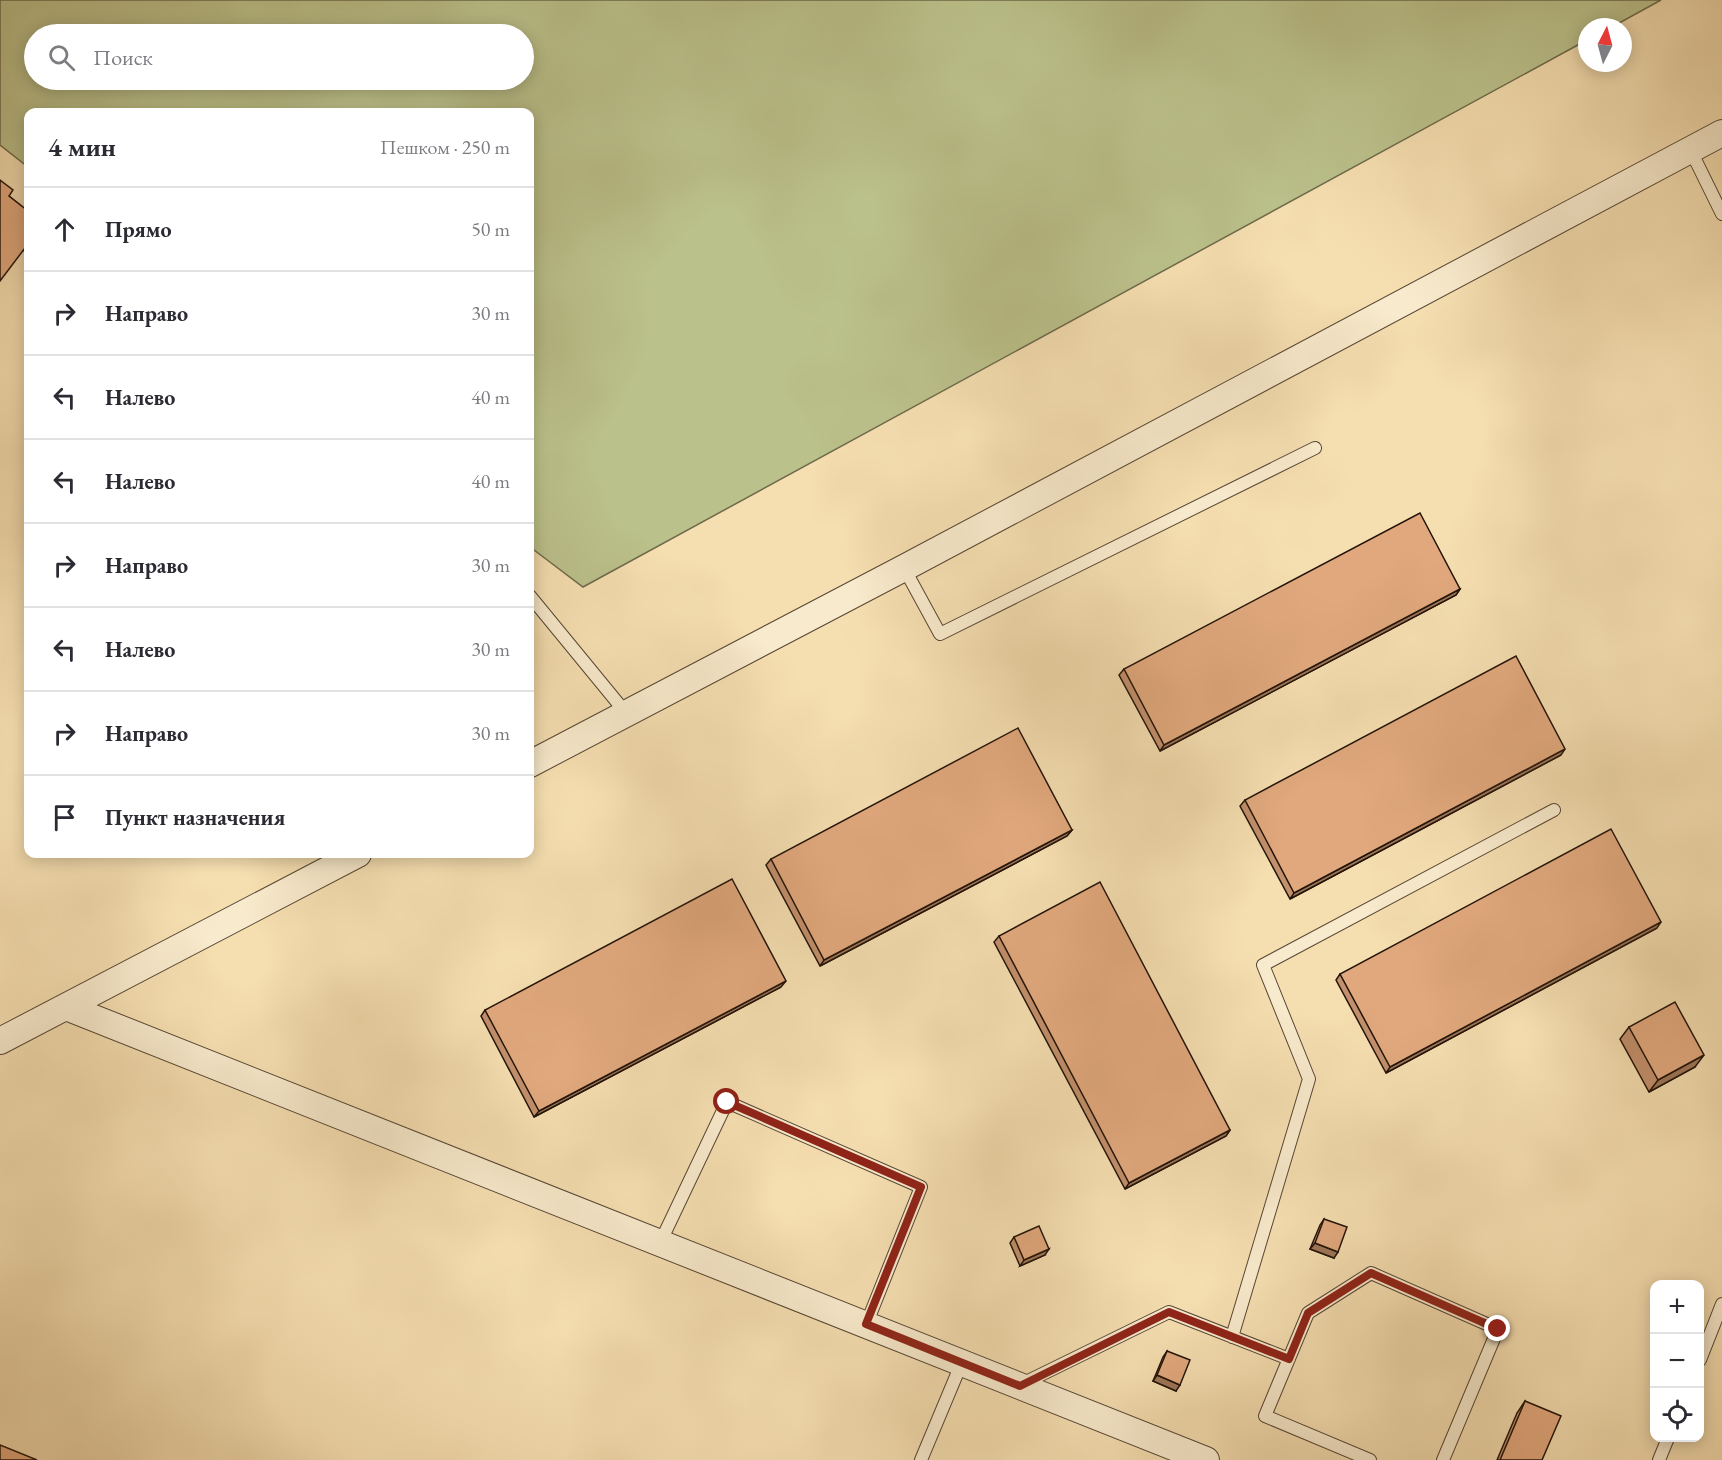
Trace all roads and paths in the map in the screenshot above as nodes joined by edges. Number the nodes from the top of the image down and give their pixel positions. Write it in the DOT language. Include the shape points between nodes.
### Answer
graph roads {
  1 [pos="1722,133"];
  2 [pos="1690,149"];
  3 [pos="1722,214"];
  4 [pos="1315,448"];
  5 [pos="904,568"];
  6 [pos="534,601"];
  7 [pos="626,713"];
  8 [pos="534,762"];
  9 [pos="1554,810"];
  10 [pos="350,858"];
  11 [pos="66,1007"];
  12 [pos="0,1041"];
  13 [pos="660,1242"];
  14 [pos="1722,1304"];
  15 [pos="866,1324"];
  16 [pos="1232,1337"];
  17 [pos="1704,1350"];
  18 [pos="1289,1359"];
  19 [pos="962,1362"];
  20 [pos="1020,1386"];
  21 [pos="1666,1442"];
  22 [pos="921,1460"];
  23 [pos="1206,1460"];
  24 [pos="1370,1460"];
  25 [pos="1443,1460"];
  26 [pos="1659,1460"];
  1 -- 2 [label="street"];
  2 -- 3 [label="lane"];
  2 -- 5 [label="street"];
  4 -- 5 [label="lane" via="940,634"];
  5 -- 7 [label="street"];
  6 -- 7 [label="lane"];
  7 -- 8 [label="street"];
  9 -- 16 [label="lane" via="1263,965 1309,1079"];
  10 -- 11 [label="street"];
  11 -- 12 [label="street"];
  11 -- 13 [label="street"];
  13 -- 15 [label="street"];
  13 -- 15 [label="lane" via="727,1102 921,1187"];
  14 -- 17 [label="lane"];
  15 -- 19 [label="street"];
  16 -- 18 [label="lane"];
  16 -- 20 [label="lane" via="1169,1312"];
  18 -- 24 [label="lane" via="1265,1416"];
  18 -- 25 [label="lane" via="1308,1313 1371,1273 1498,1329"];
  19 -- 20 [label="street"];
  19 -- 22 [label="lane"];
  20 -- 23 [label="street"];
  21 -- 26 [label="lane"];
}
